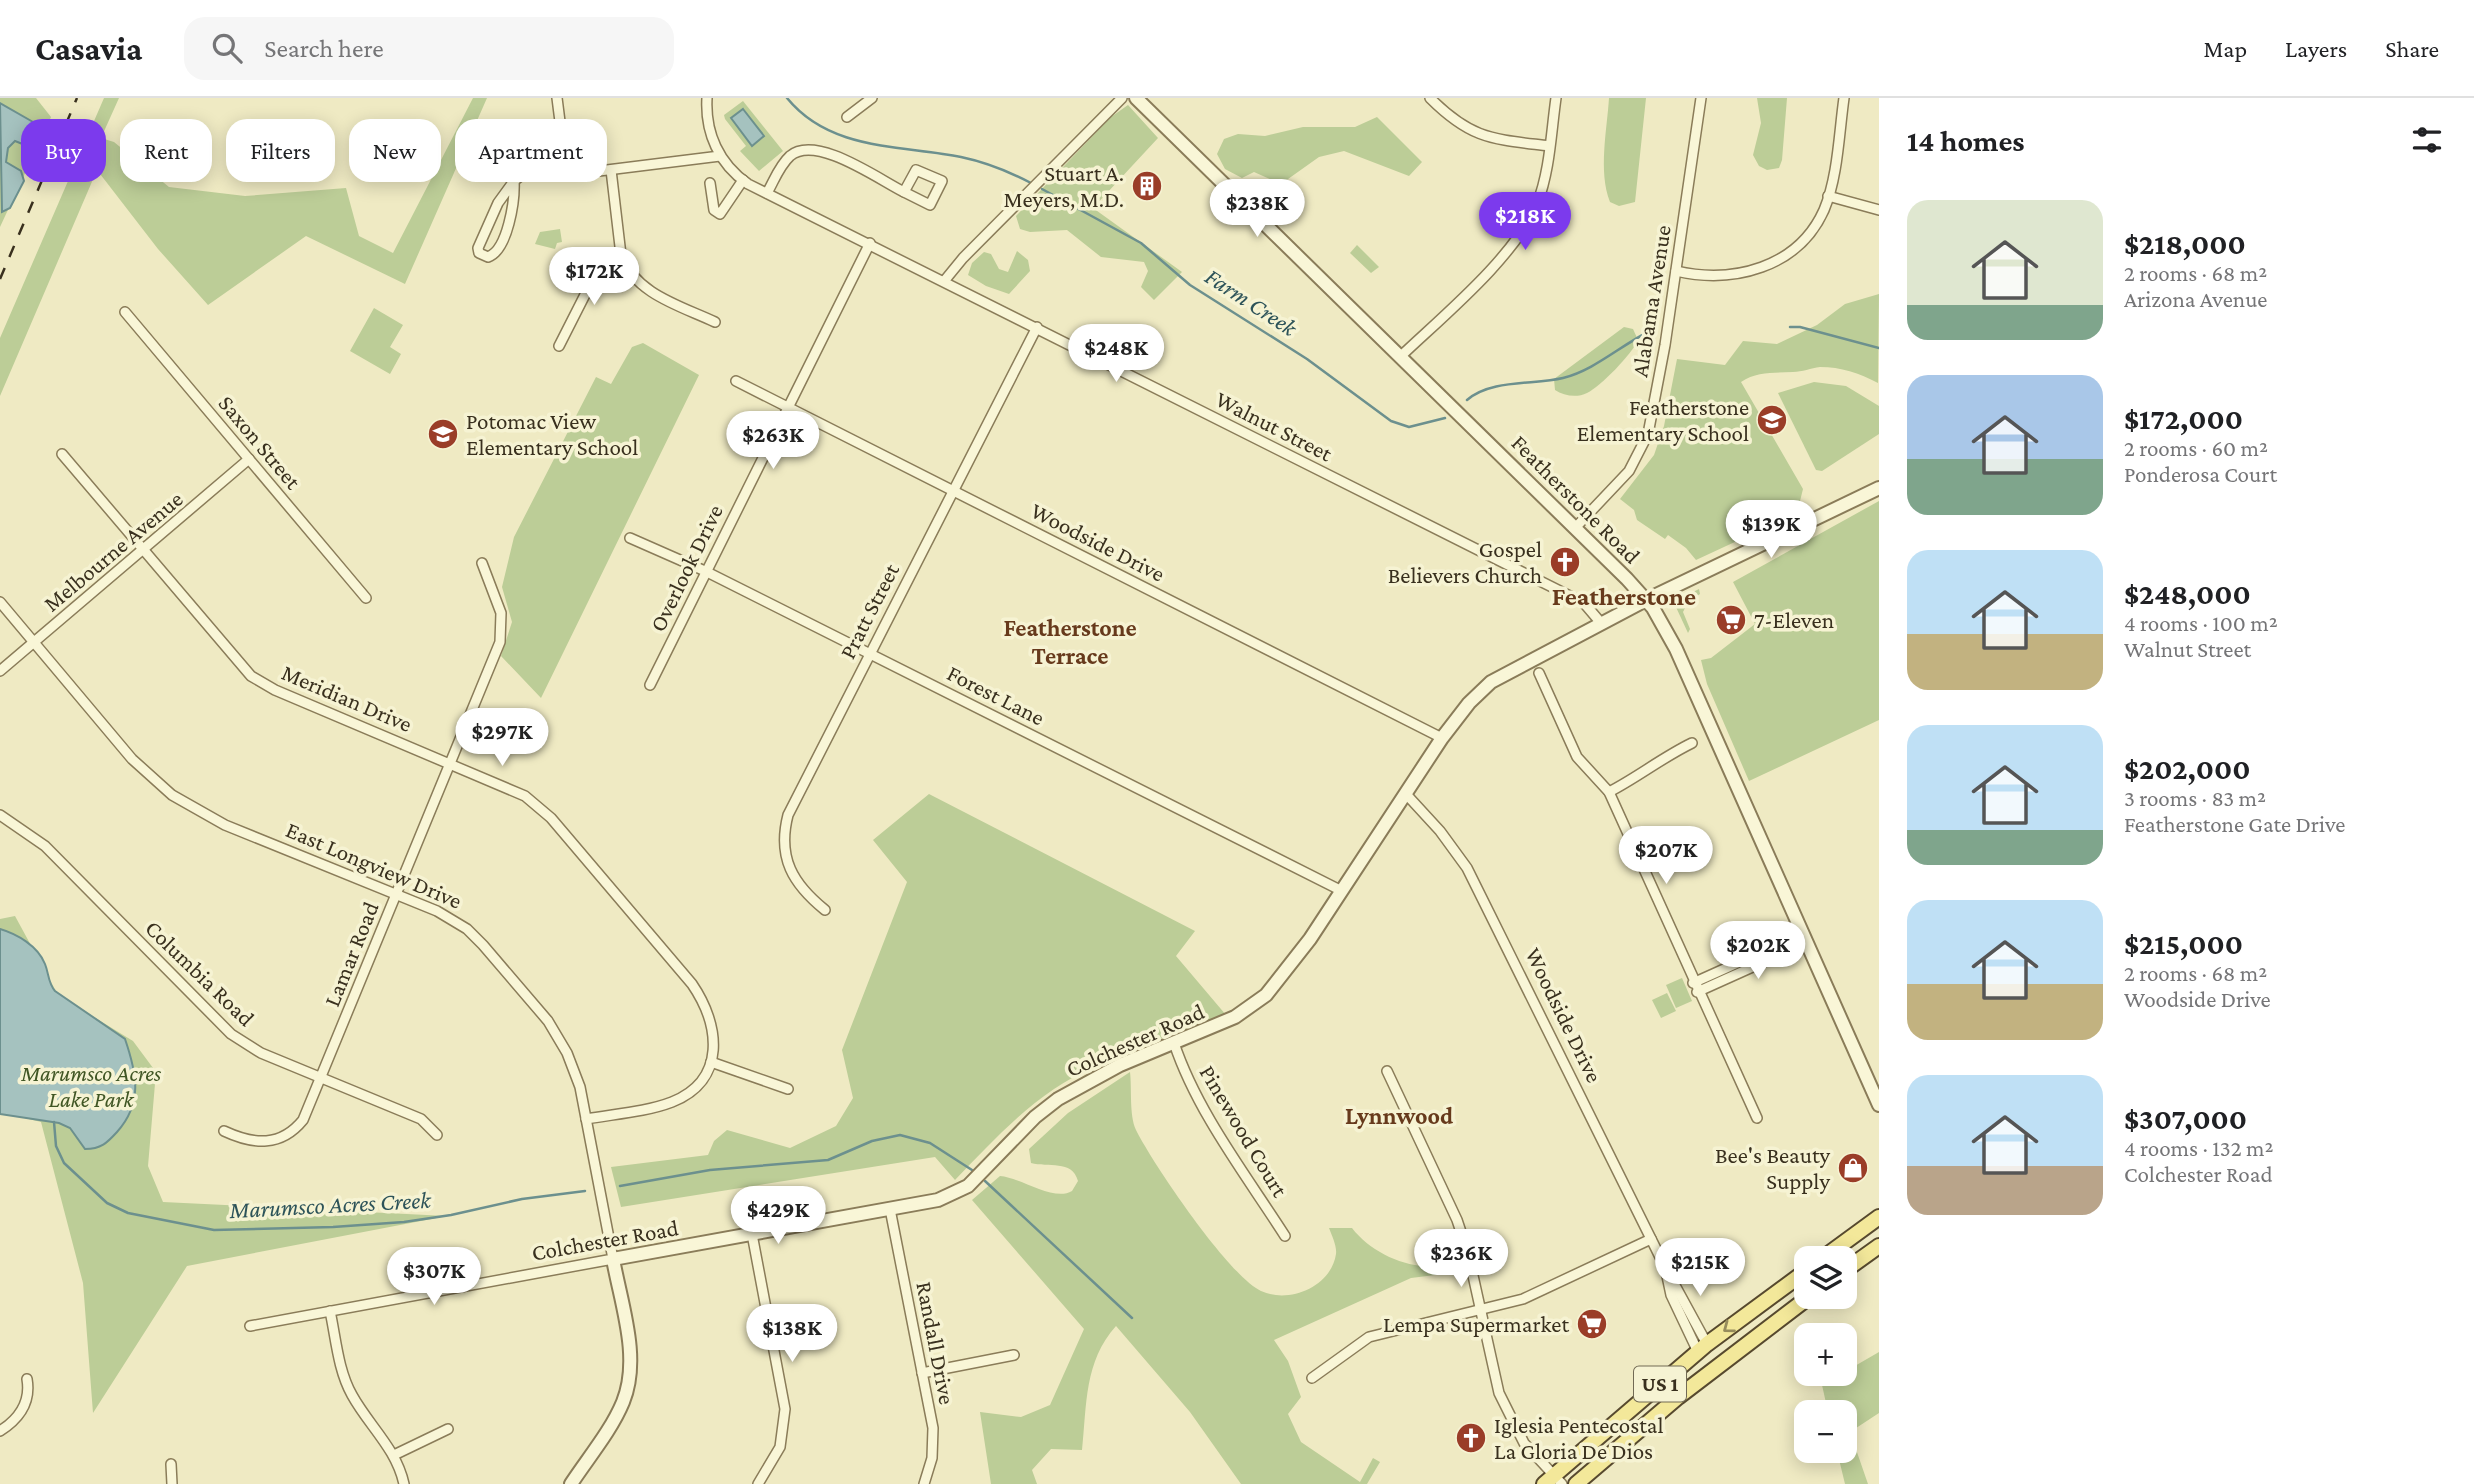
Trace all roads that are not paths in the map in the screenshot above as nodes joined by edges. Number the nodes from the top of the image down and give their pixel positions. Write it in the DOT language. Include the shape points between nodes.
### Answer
graph roads {
  1 [pos="557,98"];
  2 [pos="707,98"];
  3 [pos="872,98"];
  4 [pos="1122,98"];
  5 [pos="1136,98"];
  6 [pos="1430,98"];
  7 [pos="1556,98"];
  8 [pos="1701,98"];
  9 [pos="1844,98"];
  10 [pos="847,117"];
  11 [pos="560,119"];
  12 [pos="1549,146"];
  13 [pos="720,156"];
  14 [pos="607,170"];
  15 [pos="611,170"];
  16 [pos="743,180"];
  17 [pos="514,181"];
  18 [pos="710,183"];
  19 [pos="904,192"];
  20 [pos="768,193"];
  21 [pos="1828,196"];
  22 [pos="1879,210"];
  23 [pos="870,243"];
  24 [pos="621,257"];
  25 [pos="1676,271"];
  26 [pos="945,280"];
  27 [pos="125,312"];
  28 [pos="715,322"];
  29 [pos="1037,327"];
  30 [pos="559,346"];
  31 [pos="1401,356"];
  32 [pos="736,381"];
  33 [pos="788,407"];
  34 [pos="62,454"];
  35 [pos="249,459"];
  36 [pos="1879,488"];
  37 [pos="952,490"];
  38 [pos="1576,527"];
  39 [pos="630,538"];
  40 [pos="143,551"];
  41 [pos="482,563"];
  42 [pos="705,571"];
  43 [pos="366,598"];
  44 [pos="1647,600"];
  45 [pos="0,603"];
  46 [pos="1601,623"];
  47 [pos="34,642"];
  48 [pos="869,653"];
  49 [pos="0,670"];
  50 [pos="1539,673"];
  51 [pos="650,685"];
  52 [pos="1442,738"];
  53 [pos="1692,743"];
  54 [pos="450,762"];
  55 [pos="1609,792"];
  56 [pos="1406,794"];
  57 [pos="0,815"];
  58 [pos="1342,891"];
  59 [pos="396,894"];
  60 [pos="825,910"];
  61 [pos="1804,939"];
  62 [pos="1695,987"];
  63 [pos="1174,1042"];
  64 [pos="711,1062"];
  65 [pos="1387,1071"];
  66 [pos="321,1078"];
  67 [pos="788,1089"];
  68 [pos="1879,1105"];
  69 [pos="1757,1118"];
  70 [pos="586,1119"];
  71 [pos="224,1131"];
  72 [pos="437,1135"];
  73 [pos="890,1209"];
  74 [pos="1879,1217"];
  75 [pos="752,1234"];
  76 [pos="1285,1236"];
  77 [pos="1651,1239"];
  78 [pos="1839,1246"];
  79 [pos="1879,1246"];
  80 [pos="613,1259"];
  81 [pos="1857,1262"];
  82 [pos="1794,1280"];
  83 [pos="1794,1308"];
  84 [pos="1480,1309"];
  85 [pos="330,1311"];
  86 [pos="250,1326"];
  87 [pos="1703,1348"];
  88 [pos="1014,1355"];
  89 [pos="922,1373"];
  90 [pos="1312,1378"];
  91 [pos="27,1380"];
  92 [pos="1678,1397"];
  93 [pos="448,1429"];
  94 [pos="0,1431"];
  95 [pos="394,1455"];
  96 [pos="171,1464"];
  97 [pos="1553,1481"];
  98 [pos="172,1484"];
  99 [pos="404,1484"];
  100 [pos="571,1484"];
  101 [pos="758,1484"];
  102 [pos="924,1484"];
  103 [pos="1576,1484"];
  1 -- 11 [label="street"];
  2 -- 13 [label="street, Walnut Street" via="710,132"];
  3 -- 10 [label="street"];
  4 -- 26 [label="street"];
  5 -- 31 [label="street, Featherstone Road"];
  6 -- 12 [label="street" via="1472,132"];
  7 -- 12 [label="street"];
  8 -- 25 [label="street, Alabama Avenue"];
  9 -- 21 [label="street"];
  12 -- 31 [label="street" via="1536,205 1517,237"];
  13 -- 15 [label="street"];
  13 -- 16 [label="street, Walnut Street"];
  14 -- 15 [label="street"];
  15 -- 24 [label="street"];
  16 -- 18 [label="street" via="720,214 713,210"];
  16 -- 20 [label="street, Walnut Street"];
  17 -- 17 [label="street" via="498,202 478,248 482,255 492,257 500,243 513,212"];
  19 -- 20 [label="street" via="811,149 787,159"];
  20 -- 23 [label="street, Walnut Street"];
  21 -- 22 [label="street"];
  21 -- 25 [label="street" via="1808,236 1772,264 1724,276"];
  23 -- 26 [label="street, Walnut Street"];
  23 -- 33 [label="street, Overlook Drive"];
  24 -- 28 [label="street" via="640,284"];
  24 -- 30 [label="street" via="603,267 590,282"];
  25 -- 38 [label="street, Alabama Avenue" via="1648,434 1629,471"];
  26 -- 29 [label="street, Walnut Street"];
  27 -- 35 [label="street, Saxon Street"];
  29 -- 37 [label="street, Pratt Street"];
  29 -- 46 [label="street, Walnut Street" via="1584,603"];
  31 -- 38 [label="street, Featherstone Road"];
  32 -- 33 [label="street, Woodside Drive"];
  33 -- 37 [label="street, Woodside Drive"];
  33 -- 42 [label="street, Overlook Drive"];
  34 -- 40 [label="street, Meridian Drive"];
  35 -- 40 [label="street, Melbourne Avenue"];
  35 -- 43 [label="street, Saxon Street"];
  36 -- 44 [label="street, Colchester Road"];
  37 -- 48 [label="street, Pratt Street"];
  37 -- 52 [label="street, Woodside Drive"];
  38 -- 44 [label="street, Featherstone Road"];
  39 -- 42 [label="street, Forest Lane"];
  40 -- 47 [label="street, Melbourne Avenue"];
  40 -- 54 [label="street, Meridian Drive" via="251,676"];
  41 -- 54 [label="street, Lamar Road" via="500,607 502,632"];
  42 -- 48 [label="street, Forest Lane"];
  42 -- 51 [label="street, Overlook Drive"];
  44 -- 46 [label="street, Colchester Road"];
  44 -- 61 [label="street, Featherstone Road" via="1676,649"];
  45 -- 47 [label="street, East Longview Drive"];
  46 -- 52 [label="street, Colchester Road" via="1491,682"];
  47 -- 49 [label="street, Melbourne Avenue"];
  47 -- 59 [label="street, East Longview Drive" via="132,759 172,795 225,825"];
  48 -- 58 [label="street, Forest Lane"];
  48 -- 60 [label="street, Pratt Street" via="785,828 784,854 793,878"];
  50 -- 55 [label="street" via="1577,757"];
  52 -- 56 [label="street, Colchester Road"];
  53 -- 55 [label="street"];
  54 -- 59 [label="street, Lamar Road"];
  54 -- 64 [label="street, Meridian Drive" via="516,790 551,818 701,997 713,1029"];
  55 -- 62 [label="street"];
  56 -- 58 [label="street, Colchester Road"];
  56 -- 77 [label="street, Woodside Drive" via="1468,868"];
  57 -- 66 [label="street, Columbia Road" via="45,846 231,1034 261,1053"];
  58 -- 63 [label="street, Colchester Road" via="1266,995 1235,1017"];
  59 -- 66 [label="street, Lamar Road"];
  59 -- 70 [label="street, East Longview Drive" via="467,929 524,992 567,1053"];
  61 -- 62 [label="street"];
  61 -- 68 [label="street, Featherstone Road"];
  62 -- 69 [label="street"];
  63 -- 73 [label="street, Colchester Road" via="1058,1099 960,1191"];
  63 -- 76 [label="street, Pinewood Court" via="1189,1082"];
  64 -- 67 [label="street"];
  64 -- 70 [label="street" via="694,1087 675,1101"];
  65 -- 84 [label="street" via="1457,1220"];
  66 -- 71 [label="street, Lamar Road" via="303,1120 288,1134 262,1142"];
  66 -- 72 [label="street, Columbia Road" via="421,1119"];
  70 -- 80 [label="street, East Longview Drive"];
  73 -- 75 [label="street, Colchester Road"];
  73 -- 89 [label="street, Randall Drive"];
  74 -- 78 [label="main road"];
  75 -- 80 [label="street, Colchester Road"];
  75 -- 101 [label="street" via="785,1409 780,1447"];
  77 -- 84 [label="street" via="1537,1294"];
  77 -- 87 [label="street, Woodside Drive"];
  79 -- 81 [label="main road"];
  80 -- 85 [label="street, Colchester Road"];
  80 -- 100 [label="street, East Longview Drive" via="630,1355 628,1386 616,1415"];
  82 -- 87 [label="main road, US 1, one-way"];
  83 -- 92 [label="main road, US 1"];
  84 -- 90 [label="street" via="1369,1337"];
  84 -- 97 [label="street" via="1499,1394 1524,1443"];
  85 -- 86 [label="street, Colchester Road"];
  85 -- 95 [label="street" via="350,1392"];
  87 -- 92 [label="main road" via="1702,1363"];
  87 -- 97 [label="main road, US 1"];
  88 -- 89 [label="street"];
  89 -- 102 [label="street, Randall Drive" via="933,1444"];
  91 -- 94 [label="street" via="26,1403"];
  92 -- 103 [label="main road, US 1"];
  93 -- 95 [label="street"];
  95 -- 99 [label="street"];
  96 -- 98 [label="street"];
}
